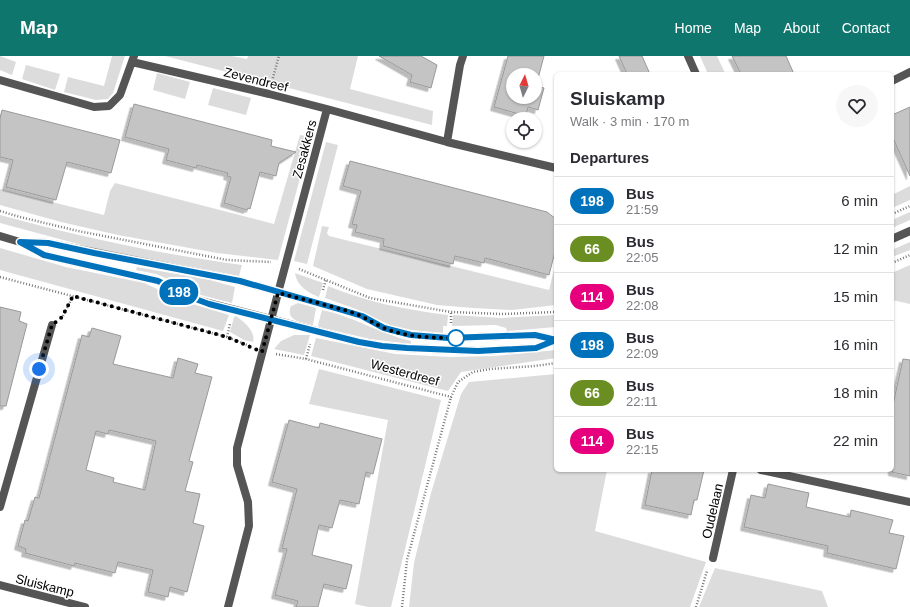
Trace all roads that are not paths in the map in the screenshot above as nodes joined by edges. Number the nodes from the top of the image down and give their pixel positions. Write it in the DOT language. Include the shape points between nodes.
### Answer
graph roads {
  1 [pos="464,56"];
  2 [pos="688,56"];
  3 [pos="133,59"];
  4 [pos="695,72"];
  5 [pos="910,72"];
  6 [pos="0,80"];
  7 [pos="894,80"];
  8 [pos="327,109"];
  9 [pos="447,142"];
  10 [pos="554,168"];
  11 [pos="910,231"];
  12 [pos="0,236"];
  13 [pos="894,238"];
  14 [pos="20,242"];
  15 [pos="278,293"];
  16 [pos="271,320"];
  17 [pos="52,325"];
  18 [pos="554,340"];
  19 [pos="554,341"];
  20 [pos="733,472"];
  21 [pos="770,472"];
  22 [pos="0,502"];
  23 [pos="910,502"];
  24 [pos="714,558"];
  25 [pos="0,585"];
  26 [pos="85,607"];
  27 [pos="228,607"];
  1 -- 9 [label="street"];
  2 -- 4 [label="street"];
  3 -- 6 [label="street, Zevendreef" via="120,95 109,106 94,107"];
  3 -- 8 [label="street, Zevendreef"];
  5 -- 7 [label="street"];
  8 -- 9 [label="street, Zesakkers"];
  8 -- 15 [label="street, Zesakkers"];
  9 -- 10 [label="street, Zesakkers"];
  11 -- 13 [label="street"];
  12 -- 14 [label="street, Westerdreef"];
  14 -- 15 [label="street, Westerdreef" via="48,243 240,281"];
  14 -- 16 [label="street, Westerdreef" via="44,255 158,281 209,304"];
  15 -- 16 [label="street, Zesakkers"];
  15 -- 18 [label="street, Westerdreef" via="362,316 384,328 411,335 448,338 535,335"];
  16 -- 19 [label="street, Westerdreef" via="359,342 407,348 453,351 514,350 536,348"];
  16 -- 27 [label="street" via="237,448 237,464 248,502 249,526"];
  17 -- 22 [label="street"];
  20 -- 24 [label="street, Oudelaan"];
  21 -- 23 [label="street"];
  25 -- 26 [label="street, Sluiskamp"];
}
